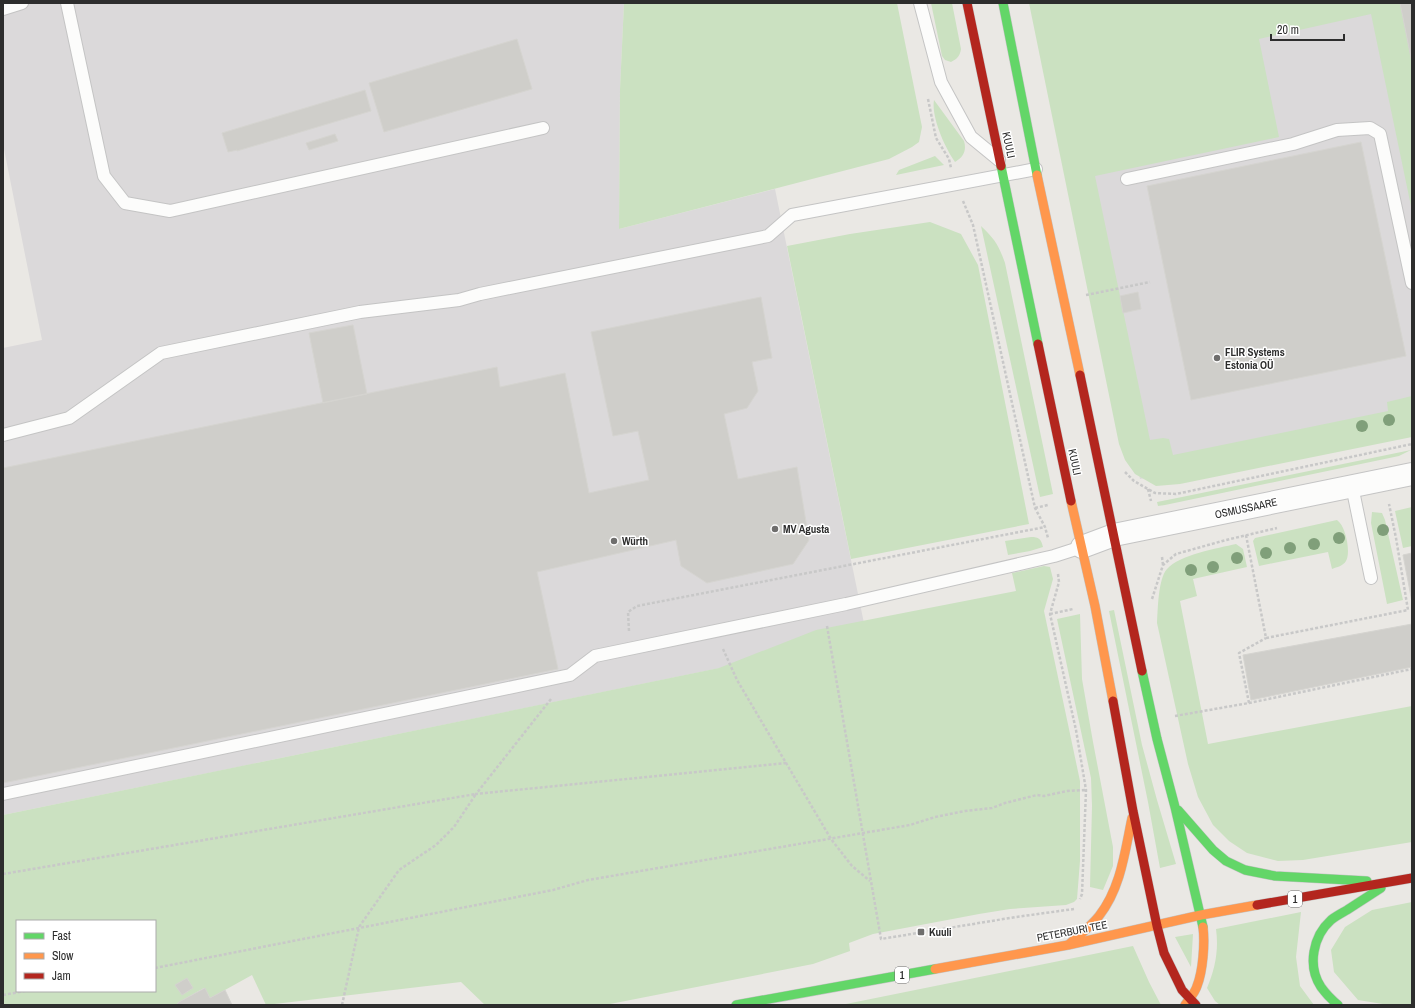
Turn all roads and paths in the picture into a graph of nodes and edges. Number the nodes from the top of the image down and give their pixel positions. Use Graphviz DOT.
graph roads {
  1 [pos="22,3"];
  2 [pos="66,3"];
  3 [pos="920,3"];
  4 [pos="968,3"];
  5 [pos="1003,3"];
  6 [pos="3,9"];
  7 [pos="543,128"];
  8 [pos="1000,160"];
  9 [pos="1036,169"];
  10 [pos="1003,175"];
  11 [pos="1127,179"];
  12 [pos="1150,282"];
  13 [pos="1412,283"];
  14 [pos="1083,296"];
  15 [pos="3,435"];
  16 [pos="1412,444"];
  17 [pos="1124,471"];
  18 [pos="1412,474"];
  19 [pos="1134,481"];
  20 [pos="1130,482"];
  21 [pos="1352,486"];
  22 [pos="1148,489"];
  23 [pos="1150,501"];
  24 [pos="1397,503"];
  25 [pos="1389,504"];
  26 [pos="1357,511"];
  27 [pos="1282,526"];
  28 [pos="1044,527"];
  29 [pos="1114,535"];
  30 [pos="1246,535"];
  31 [pos="1082,547"];
  32 [pos="1162,558"];
  33 [pos="1163,565"];
  34 [pos="1371,578"];
  35 [pos="1151,605"];
  36 [pos="1079,608"];
  37 [pos="1050,614"];
  38 [pos="718,630"];
  39 [pos="1266,638"];
  40 [pos="630,648"];
  41 [pos="1412,669"];
  42 [pos="570,675"];
  43 [pos="1249,703"];
  44 [pos="1171,717"];
  45 [pos="786,763"];
  46 [pos="1086,790"];
  47 [pos="3,794"];
  48 [pos="476,794"];
  49 [pos="1176,807"];
  50 [pos="1133,811"];
  51 [pos="831,838"];
  52 [pos="3,874"];
  53 [pos="1412,878"];
  54 [pos="871,882"];
  55 [pos="1389,883"];
  56 [pos="1201,915"];
  57 [pos="1157,926"];
  58 [pos="359,927"];
  59 [pos="1068,945"];
  60 [pos="156,968"];
  61 [pos="20,992"];
  62 [pos="3,995"];
  63 [pos="1190,1003"];
  64 [pos="342,1005"];
  65 [pos="736,1005"];
  66 [pos="1338,1005"];
  1 -- 6 [label="lane"];
  2 -- 7 [label="lane"];
  3 -- 8 [label="lane"];
  4 -- 8 [label="main road, KUULI"];
  5 -- 9 [label="main road, KUULI"];
  8 -- 10 [label="main road, KUULI"];
  9 -- 10 [label="lane"];
  9 -- 29 [label="main road, KUULI"];
  10 -- 15 [label="lane"];
  10 -- 31 [label="main road, KUULI"];
  11 -- 13 [label="lane"];
  12 -- 14 [label="path"];
  16 -- 22 [label="path"];
  17 -- 19 [label="path"];
  18 -- 21 [label="street, OSMUSSAARE"];
  19 -- 20 [label="path"];
  19 -- 22 [label="path"];
  21 -- 26 [label="lane"];
  21 -- 29 [label="street, OSMUSSAARE"];
  22 -- 23 [label="path"];
  24 -- 25 [label="path"];
  25 -- 26 [label="path"];
  25 -- 39 [label="path"];
  26 -- 34 [label="lane"];
  27 -- 30 [label="path"];
  28 -- 40 [label="path"];
  29 -- 31 [label="street, OSMUSSAARE"];
  29 -- 49 [label="main road, KUULI"];
  30 -- 33 [label="path"];
  30 -- 39 [label="path"];
  31 -- 38 [label="lane"];
  31 -- 50 [label="main road, KUULI"];
  32 -- 33 [label="path"];
  33 -- 35 [label="path"];
  36 -- 37 [label="path"];
  38 -- 40 [label="lane"];
  38 -- 45 [label="path"];
  39 -- 43 [label="path"];
  40 -- 42 [label="lane"];
  41 -- 43 [label="path"];
  42 -- 47 [label="lane"];
  42 -- 48 [label="path"];
  43 -- 44 [label="path"];
  45 -- 48 [label="path"];
  45 -- 51 [label="path"];
  46 -- 51 [label="path"];
  48 -- 52 [label="path"];
  48 -- 58 [label="path"];
  49 -- 55 [label="main road"];
  49 -- 56 [label="main road, KUULI"];
  50 -- 57 [label="main road, KUULI"];
  50 -- 59 [label="main road"];
  51 -- 54 [label="path"];
  51 -- 58 [label="path"];
  53 -- 55 [label="main road, PETERBURI TEE / 1"];
  55 -- 56 [label="main road, PETERBURI TEE / 1"];
  55 -- 66 [label="main road"];
  56 -- 57 [label="main road, PETERBURI TEE / 1"];
  56 -- 63 [label="main road, KUULI"];
  57 -- 59 [label="main road, PETERBURI TEE / 1"];
  57 -- 63 [label="main road, KUULI"];
  58 -- 60 [label="path"];
  58 -- 64 [label="path"];
  59 -- 65 [label="main road, PETERBURI TEE / 1"];
  61 -- 62 [label="path"];
}
